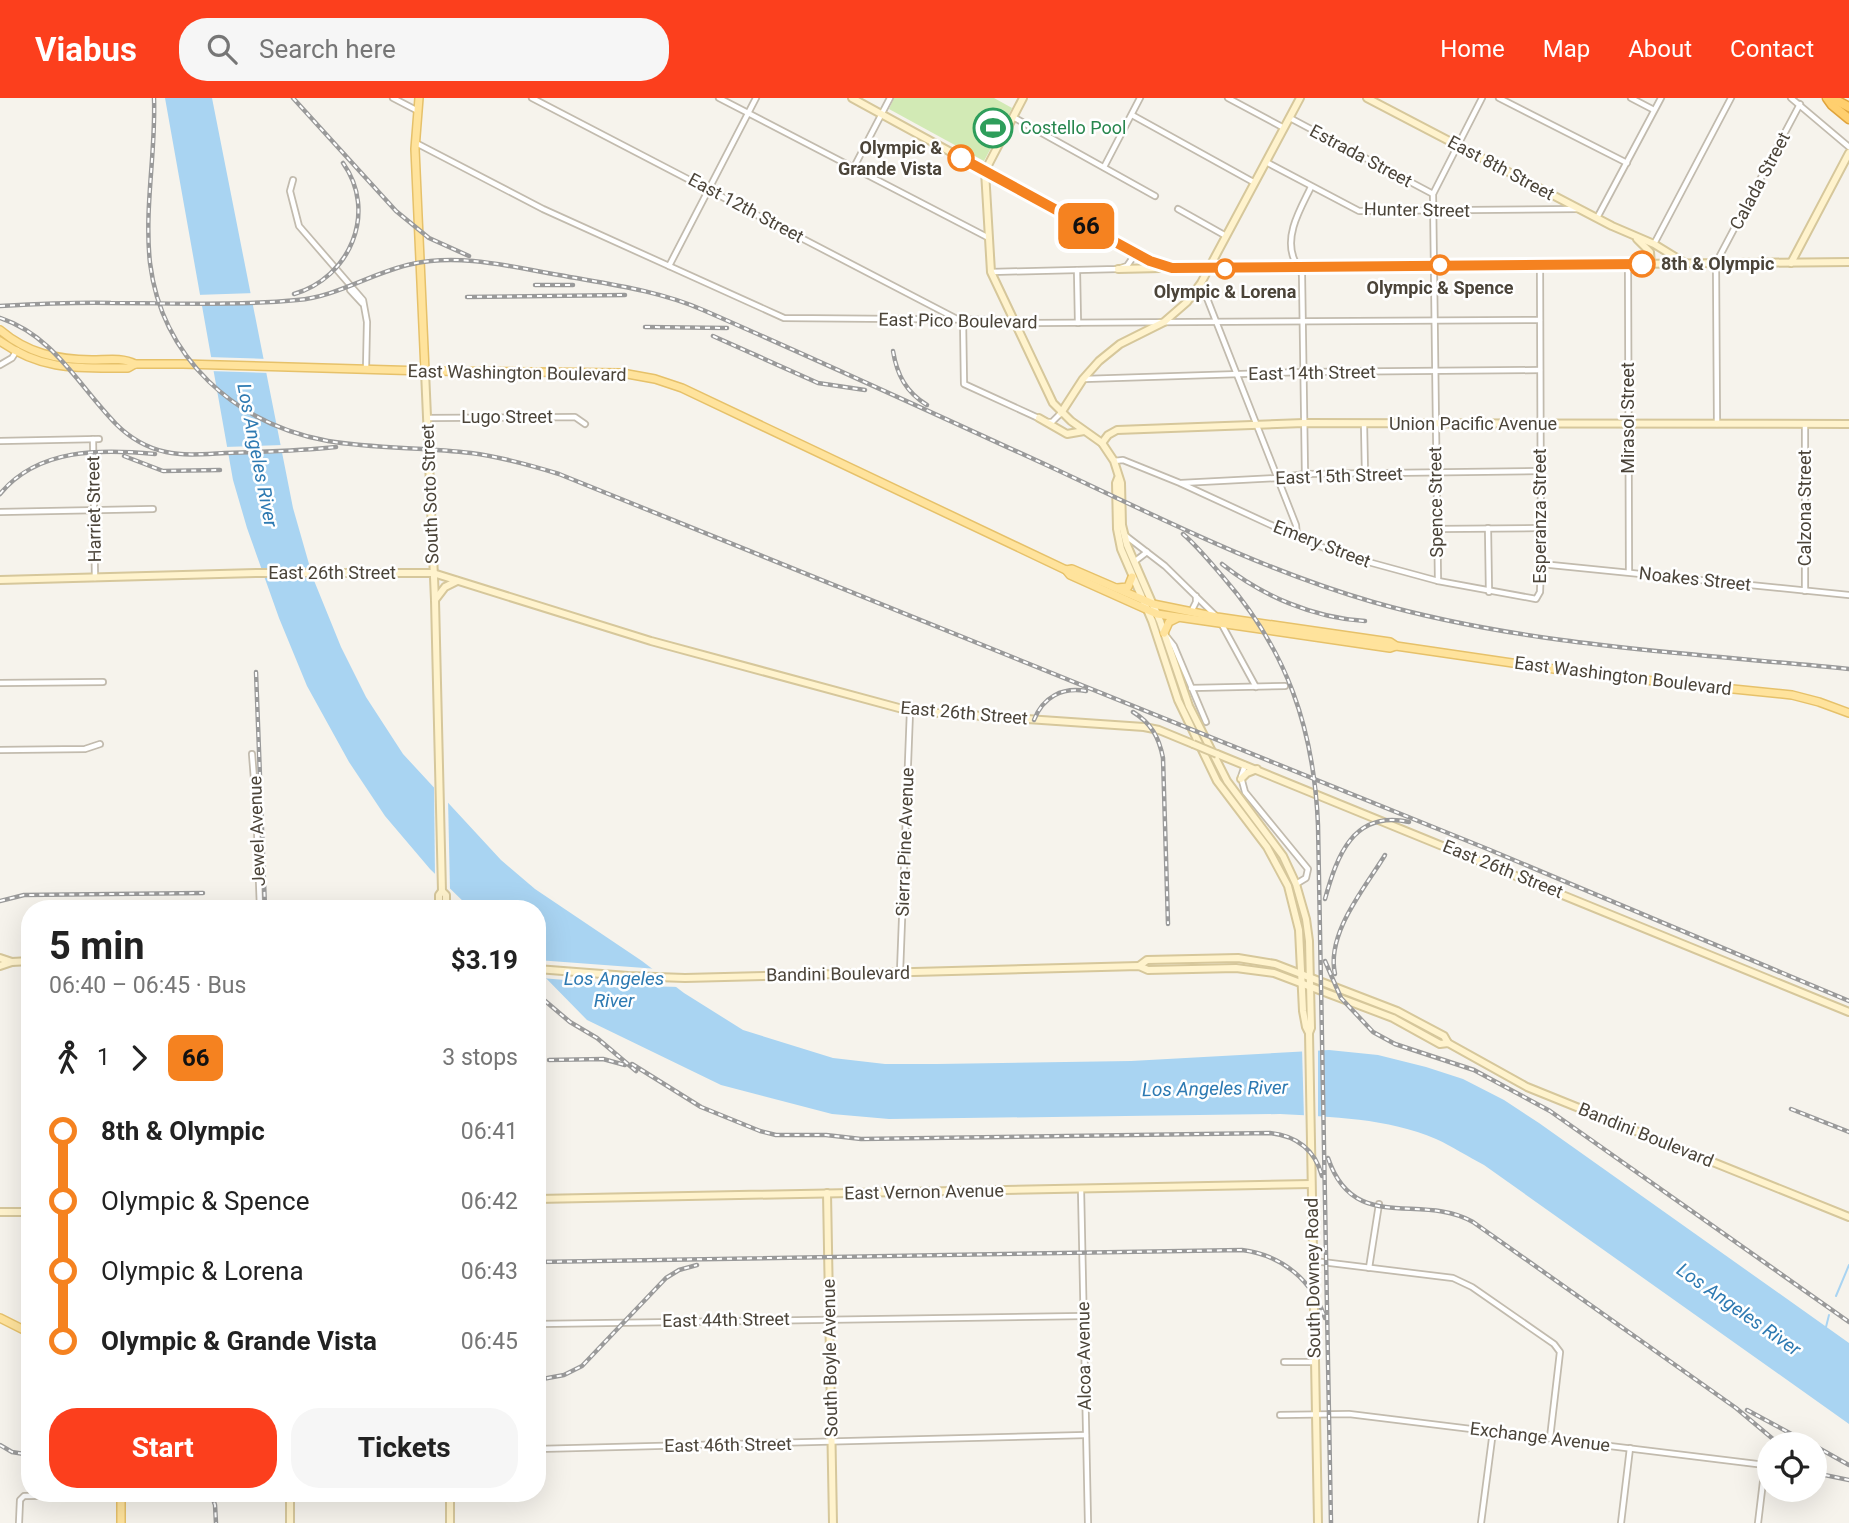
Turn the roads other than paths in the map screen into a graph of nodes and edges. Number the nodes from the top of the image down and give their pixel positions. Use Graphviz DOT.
graph roads {
  1 [pos="393,98"];
  2 [pos="419,98"];
  3 [pos="532,98"];
  4 [pos="719,98"];
  5 [pos="756,98"];
  6 [pos="852,98"];
  7 [pos="890,98"];
  8 [pos="1023,98"];
  9 [pos="1140,98"];
  10 [pos="1228,98"];
  11 [pos="1300,98"];
  12 [pos="1367,98"];
  13 [pos="1482,98"];
  14 [pos="1499,98"];
  15 [pos="1631,98"];
  16 [pos="1661,98"];
  17 [pos="1731,98"];
  18 [pos="1791,98"];
  19 [pos="1830,98"];
  20 [pos="1800,104"];
  21 [pos="1849,107"];
  22 [pos="1654,110"];
  23 [pos="418,111"];
  24 [pos="748,113"];
  25 [pos="881,114"];
  26 [pos="1132,115"];
  27 [pos="1013,117"];
  28 [pos="1290,118"];
  29 [pos="1849,119"];
  30 [pos="1284,128"];
  31 [pos="415,142"];
  32 [pos="1458,145"];
  33 [pos="1849,147"];
  34 [pos="1849,153"];
  35 [pos="1266,162"];
  36 [pos="1627,163"];
  37 [pos="854,167"];
  38 [pos="1104,167"];
  39 [pos="985,171"];
  40 [pos="293,180"];
  41 [pos="1255,183"];
  42 [pos="1311,187"];
  43 [pos="708,188"];
  44 [pos="1433,194"];
  45 [pos="1155,196"];
  46 [pos="1178,209"];
  47 [pos="1579,209"];
  48 [pos="1432,211"];
  49 [pos="1597,218"];
  50 [pos="1227,236"];
  51 [pos="987,237"];
  52 [pos="1635,238"];
  53 [pos="1654,244"];
  54 [pos="1136,253"];
  55 [pos="1791,262"];
  56 [pos="1849,262"];
  57 [pos="1716,263"];
  58 [pos="1628,264"];
  59 [pos="1651,264"];
  60 [pos="1686,264"];
  61 [pos="1433,265"];
  62 [pos="1539,265"];
  63 [pos="669,266"];
  64 [pos="1167,267"];
  65 [pos="1298,267"];
  66 [pos="1209,269"];
  67 [pos="1077,270"];
  68 [pos="1118,270"];
  69 [pos="991,272"];
  70 [pos="1201,283"];
  71 [pos="961,319"];
  72 [pos="1012,320"];
  73 [pos="1540,320"];
  74 [pos="1434,321"];
  75 [pos="1164,322"];
  76 [pos="1217,322"];
  77 [pos="1303,322"];
  78 [pos="1078,323"];
  79 [pos="0,330"];
  80 [pos="0,341"];
  81 [pos="18,348"];
  82 [pos="0,365"];
  83 [pos="366,369"];
  84 [pos="1540,370"];
  85 [pos="425,371"];
  86 [pos="1434,371"];
  87 [pos="1304,372"];
  88 [pos="1238,375"];
  89 [pos="1083,379"];
  90 [pos="1061,413"];
  91 [pos="427,418"];
  92 [pos="1039,418"];
  93 [pos="1435,423"];
  94 [pos="585,424"];
  95 [pos="1304,424"];
  96 [pos="1364,424"];
  97 [pos="1540,424"];
  98 [pos="1717,424"];
  99 [pos="1849,424"];
  100 [pos="1256,425"];
  101 [pos="1629,425"];
  102 [pos="1805,425"];
  103 [pos="1084,431"];
  104 [pos="0,441"];
  105 [pos="1102,443"];
  106 [pos="1114,461"];
  107 [pos="1540,471"];
  108 [pos="1436,472"];
  109 [pos="1365,473"];
  110 [pos="1305,474"];
  111 [pos="1278,478"];
  112 [pos="1180,483"];
  113 [pos="153,509"];
  114 [pos="94,510"];
  115 [pos="0,512"];
  116 [pos="1437,528"];
  117 [pos="1488,528"];
  118 [pos="1541,528"];
  119 [pos="1121,535"];
  120 [pos="1297,537"];
  121 [pos="1147,552"];
  122 [pos="1133,562"];
  123 [pos="1541,564"];
  124 [pos="1066,570"];
  125 [pos="1629,572"];
  126 [pos="433,573"];
  127 [pos="1132,577"];
  128 [pos="95,578"];
  129 [pos="0,580"];
  130 [pos="457,580"];
  131 [pos="1438,581"];
  132 [pos="1112,587"];
  133 [pos="1805,591"];
  134 [pos="1489,592"];
  135 [pos="1195,595"];
  136 [pos="1849,595"];
  137 [pos="1538,598"];
  138 [pos="435,600"];
  139 [pos="1143,601"];
  140 [pos="1150,608"];
  141 [pos="1191,612"];
  142 [pos="1157,614"];
  143 [pos="1178,618"];
  144 [pos="1219,620"];
  145 [pos="1164,633"];
  146 [pos="103,682"];
  147 [pos="0,683"];
  148 [pos="1285,686"];
  149 [pos="1256,687"];
  150 [pos="1191,688"];
  151 [pos="910,711"];
  152 [pos="1849,713"];
  153 [pos="1206,722"];
  154 [pos="100,744"];
  155 [pos="0,750"];
  156 [pos="251,754"];
  157 [pos="1245,765"];
  158 [pos="1257,769"];
  159 [pos="1241,779"];
  160 [pos="1296,884"];
  161 [pos="442,891"];
  162 [pos="260,900"];
  163 [pos="439,900"];
  164 [pos="446,900"];
  165 [pos="0,958"];
  166 [pos="12,961"];
  167 [pos="21,961"];
  168 [pos="1139,966"];
  169 [pos="0,967"];
  170 [pos="546,971"];
  171 [pos="900,972"];
  172 [pos="1302,974"];
  173 [pos="1310,977"];
  174 [pos="1302,983"];
  175 [pos="1310,986"];
  176 [pos="1321,990"];
  177 [pos="1310,1004"];
  178 [pos="1849,1012"];
  179 [pos="1309,1032"];
  180 [pos="1448,1043"];
  181 [pos="1311,1184"];
  182 [pos="1081,1188"];
  183 [pos="827,1193"];
  184 [pos="546,1199"];
  185 [pos="1380,1204"];
  186 [pos="0,1212"];
  187 [pos="21,1212"];
  188 [pos="1849,1217"];
  189 [pos="1314,1261"];
  190 [pos="1369,1268"];
  191 [pos="1084,1316"];
  192 [pos="0,1318"];
  193 [pos="829,1318"];
  194 [pos="546,1324"];
  195 [pos="21,1328"];
  196 [pos="1315,1362"];
  197 [pos="1284,1363"];
  198 [pos="1315,1414"];
  199 [pos="1280,1415"];
  200 [pos="1493,1431"];
  201 [pos="1086,1435"];
  202 [pos="1550,1438"];
  203 [pos="831,1443"];
  204 [pos="1630,1448"];
  205 [pos="546,1449"];
  206 [pos="21,1497"];
  207 [pos="121,1502"];
  208 [pos="290,1502"];
  209 [pos="450,1502"];
  210 [pos="19,1523"];
  211 [pos="121,1523"];
  212 [pos="290,1523"];
  213 [pos="450,1523"];
  214 [pos="833,1523"];
  215 [pos="1088,1523"];
  216 [pos="1318,1523"];
  217 [pos="1481,1523"];
  218 [pos="1621,1523"];
  219 [pos="1758,1523"];
  1 -- 23 [label="street"];
  2 -- 23 [label="main road, South Soto Street"];
  3 -- 43 [label="street, East 12th Street"];
  4 -- 24 [label="street"];
  5 -- 24 [label="street"];
  6 -- 25 [label="main road"];
  7 -- 25 [label="street"];
  8 -- 27 [label="main road"];
  9 -- 26 [label="street"];
  10 -- 30 [label="street, Estrada Street"];
  11 -- 28 [label="main road"];
  12 -- 32 [label="main road, East 8th Street"];
  13 -- 32 [label="street, Spence Street"];
  14 -- 36 [label="street"];
  15 -- 22 [label="street"];
  16 -- 22 [label="street"];
  17 -- 53 [label="street"];
  18 -- 20 [label="street"];
  19 -- 21 [label="highway"];
  19 -- 29 [label="highway"];
  20 -- 33 [label="street"];
  20 -- 57 [label="street, Calada Street"];
  22 -- 36 [label="street"];
  23 -- 31 [label="main road, South Soto Street"];
  24 -- 37 [label="street"];
  24 -- 43 [label="street"];
  25 -- 37 [label="street"];
  25 -- 39 [label="main road"];
  26 -- 38 [label="street"];
  26 -- 41 [label="street"];
  27 -- 38 [label="street"];
  27 -- 39 [label="main road"];
  28 -- 30 [label="main road"];
  28 -- 44 [label="street, Estrada Street"];
  30 -- 35 [label="main road"];
  31 -- 63 [label="street, East Pico Boulevard"];
  31 -- 85 [label="main road, South Soto Street"];
  32 -- 44 [label="street, Spence Street"];
  32 -- 47 [label="main road, East 8th Street"];
  34 -- 55 [label="main road"];
  35 -- 41 [label="main road"];
  35 -- 42 [label="street, Hunter Street"];
  36 -- 49 [label="street"];
  37 -- 51 [label="street"];
  38 -- 45 [label="street"];
  39 -- 51 [label="main road"];
  39 -- 54 [label="main road"];
  40 -- 83 [label="street"];
  41 -- 50 [label="main road"];
  42 -- 48 [label="street, Hunter Street"];
  42 -- 65 [label="street"];
  43 -- 63 [label="street"];
  43 -- 71 [label="street, East 12th Street"];
  44 -- 48 [label="street, Spence Street"];
  46 -- 50 [label="street"];
  47 -- 48 [label="street, Hunter Street"];
  47 -- 49 [label="main road, East 8th Street"];
  48 -- 61 [label="street, Spence Street"];
  49 -- 52 [label="main road, East 8th Street"];
  50 -- 66 [label="main road"];
  51 -- 69 [label="main road"];
  52 -- 53 [label="main road, East 8th Street"];
  52 -- 59 [label="main road"];
  53 -- 60 [label="main road, East 8th Street"];
  54 -- 64 [label="main road"];
  54 -- 68 [label="street"];
  55 -- 56 [label="main road"];
  55 -- 57 [label="main road"];
  57 -- 60 [label="main road"];
  57 -- 98 [label="street, Calada Street"];
  58 -- 59 [label="main road"];
  58 -- 62 [label="main road"];
  58 -- 101 [label="street, Mirasol Street"];
  59 -- 60 [label="main road"];
  61 -- 62 [label="main road"];
  61 -- 65 [label="main road"];
  61 -- 74 [label="street, Spence Street"];
  62 -- 73 [label="street, Esperanza Street"];
  63 -- 71 [label="street, East Pico Boulevard"];
  64 -- 66 [label="main road"];
  64 -- 68 [label="main road"];
  65 -- 66 [label="main road"];
  65 -- 77 [label="street"];
  66 -- 70 [label="main road"];
  67 -- 68 [label="street"];
  67 -- 69 [label="street"];
  67 -- 78 [label="street"];
  69 -- 72 [label="main road"];
  70 -- 75 [label="main road"];
  70 -- 76 [label="street"];
  71 -- 72 [label="street, East Pico Boulevard"];
  71 -- 92 [label="street"];
  72 -- 78 [label="street, East Pico Boulevard"];
  72 -- 90 [label="main road"];
  73 -- 74 [label="street, East Pico Boulevard"];
  73 -- 84 [label="street, Esperanza Street"];
  74 -- 77 [label="street, East Pico Boulevard"];
  74 -- 86 [label="street, Spence Street"];
  75 -- 76 [label="street, East Pico Boulevard"];
  75 -- 78 [label="street, East Pico Boulevard"];
  75 -- 89 [label="main road"];
  76 -- 77 [label="street, East Pico Boulevard"];
  76 -- 88 [label="street"];
  77 -- 87 [label="street"];
  79 -- 81 [label="main road, East Washington Boulevard"];
  80 -- 81 [label="main road, East Washington Boulevard"];
  81 -- 82 [label="street"];
  81 -- 83 [label="main road, East Washington Boulevard"];
  83 -- 85 [label="main road, East Washington Boulevard"];
  84 -- 86 [label="street, East 14th Street"];
  84 -- 97 [label="street, Esperanza Street"];
  85 -- 91 [label="main road, South Soto Street"];
  85 -- 124 [label="main road, East Washington Boulevard"];
  86 -- 87 [label="street, East 14th Street"];
  86 -- 93 [label="street, Spence Street"];
  87 -- 88 [label="street, East 14th Street"];
  87 -- 95 [label="street"];
  88 -- 89 [label="street, East 14th Street"];
  88 -- 100 [label="street"];
  89 -- 90 [label="main road"];
  90 -- 92 [label="street"];
  90 -- 103 [label="main road"];
  91 -- 94 [label="street, Lugo Street"];
  91 -- 126 [label="main road, South Soto Street"];
  92 -- 103 [label="main road"];
  93 -- 96 [label="main road, Union Pacific Avenue"];
  93 -- 97 [label="main road, Union Pacific Avenue"];
  93 -- 108 [label="street, Spence Street"];
  95 -- 96 [label="main road, Union Pacific Avenue"];
  95 -- 100 [label="main road, Union Pacific Avenue"];
  95 -- 110 [label="street"];
  96 -- 109 [label="street"];
  97 -- 101 [label="main road, Union Pacific Avenue"];
  97 -- 107 [label="street, Esperanza Street"];
  98 -- 101 [label="main road, Union Pacific Avenue"];
  98 -- 102 [label="main road, Union Pacific Avenue"];
  99 -- 102 [label="main road, Union Pacific Avenue"];
  100 -- 105 [label="main road, Union Pacific Avenue"];
  100 -- 111 [label="street"];
  101 -- 125 [label="street, Mirasol Street"];
  102 -- 133 [label="street, Calzona Street"];
  103 -- 105 [label="main road"];
  104 -- 114 [label="street, Harriet Street"];
  105 -- 106 [label="main road"];
  106 -- 112 [label="street, Emery Street"];
  106 -- 119 [label="main road"];
  107 -- 108 [label="street, East 15th Street"];
  107 -- 118 [label="street, Esperanza Street"];
  108 -- 109 [label="street, East 15th Street"];
  108 -- 116 [label="street, Spence Street"];
  109 -- 110 [label="street, East 15th Street"];
  110 -- 111 [label="street, East 15th Street"];
  111 -- 112 [label="street, East 15th Street"];
  111 -- 120 [label="street"];
  112 -- 120 [label="street, Emery Street"];
  113 -- 114 [label="street"];
  114 -- 115 [label="street"];
  114 -- 128 [label="street, Harriet Street"];
  116 -- 117 [label="street"];
  116 -- 131 [label="street, Spence Street"];
  117 -- 118 [label="street"];
  117 -- 134 [label="street"];
  118 -- 123 [label="street, Esperanza Street"];
  119 -- 121 [label="street"];
  119 -- 122 [label="main road, South Downey Road"];
  119 -- 127 [label="main road"];
  120 -- 131 [label="street, Emery Street"];
  121 -- 122 [label="street"];
  121 -- 135 [label="street"];
  122 -- 140 [label="main road, South Downey Road"];
  123 -- 125 [label="street, Noakes Street"];
  123 -- 137 [label="street, Esperanza Street"];
  124 -- 132 [label="main road, East Washington Boulevard"];
  124 -- 140 [label="main road, East Washington Boulevard"];
  125 -- 133 [label="street, Noakes Street"];
  126 -- 128 [label="main road, East 26th Street"];
  126 -- 130 [label="main road, East 26th Street"];
  126 -- 138 [label="main road, South Soto Street"];
  127 -- 132 [label="main road"];
  127 -- 139 [label="main road"];
  128 -- 129 [label="main road, East 26th Street"];
  130 -- 138 [label="main road"];
  130 -- 151 [label="main road, East 26th Street"];
  131 -- 134 [label="street, Emery Street"];
  132 -- 139 [label="main road, East Washington Boulevard"];
  133 -- 136 [label="street, Noakes Street"];
  134 -- 137 [label="street, Emery Street"];
  135 -- 141 [label="street"];
  135 -- 144 [label="street"];
  138 -- 161 [label="main road, South Soto Street"];
  139 -- 140 [label="main road, East Washington Boulevard"];
  140 -- 141 [label="main road, East Washington Boulevard"];
  140 -- 142 [label="main road, East Washington Boulevard"];
  140 -- 172 [label="main road, South Downey Road"];
  141 -- 144 [label="main road, East Washington Boulevard"];
  142 -- 143 [label="main road, East Washington Boulevard"];
  142 -- 145 [label="main road, South Downey Road"];
  143 -- 144 [label="main road, East Washington Boulevard"];
  143 -- 145 [label="main road"];
  144 -- 149 [label="street"];
  144 -- 152 [label="main road, East Washington Boulevard"];
  145 -- 150 [label="street"];
  145 -- 160 [label="main road, South Downey Road"];
  146 -- 147 [label="street"];
  148 -- 149 [label="street"];
  149 -- 150 [label="street"];
  150 -- 153 [label="street"];
  151 -- 157 [label="main road, East 26th Street, bridge"];
  151 -- 171 [label="street, Sierra Pine Avenue"];
  154 -- 155 [label="street"];
  156 -- 162 [label="street, Jewel Avenue"];
  157 -- 158 [label="main road, East 26th Street"];
  157 -- 159 [label="street"];
  158 -- 159 [label="main road"];
  158 -- 178 [label="main road, East 26th Street"];
  159 -- 160 [label="street, South Downey Road"];
  160 -- 173 [label="main road, South Downey Road"];
  161 -- 163 [label="main road, South Soto Street"];
  161 -- 164 [label="main road, South Soto Street"];
  165 -- 166 [label="main road"];
  166 -- 167 [label="main road"];
  166 -- 169 [label="main road"];
  168 -- 171 [label="main road, Bandini Boulevard"];
  168 -- 172 [label="main road, Bandini Boulevard"];
  168 -- 174 [label="main road, Bandini Boulevard"];
  170 -- 171 [label="main road, Bandini Boulevard"];
  172 -- 173 [label="main road, Bandini Boulevard"];
  172 -- 174 [label="main road, South Downey Road"];
  173 -- 175 [label="main road, South Downey Road"];
  173 -- 180 [label="main road, Bandini Boulevard"];
  174 -- 175 [label="main road, Bandini Boulevard"];
  174 -- 179 [label="main road, South Downey Road"];
  175 -- 176 [label="main road, Bandini Boulevard"];
  175 -- 177 [label="main road, South Downey Road"];
  176 -- 177 [label="main road"];
  176 -- 180 [label="main road, Bandini Boulevard"];
  177 -- 179 [label="main road, South Downey Road"];
  179 -- 181 [label="main road, South Downey Road"];
  180 -- 188 [label="main road, Bandini Boulevard"];
  181 -- 182 [label="main road, East Vernon Avenue"];
  181 -- 189 [label="main road, South Downey Road"];
  182 -- 183 [label="main road, East Vernon Avenue"];
  182 -- 191 [label="street, Alcoa Avenue"];
  183 -- 184 [label="main road, East Vernon Avenue"];
  183 -- 193 [label="main road, South Boyle Avenue"];
  185 -- 190 [label="street"];
  186 -- 187 [label="main road"];
  189 -- 190 [label="street"];
  189 -- 196 [label="main road, South Downey Road"];
  190 -- 202 [label="street"];
  191 -- 193 [label="street, East 44th Street"];
  191 -- 201 [label="street, Alcoa Avenue"];
  192 -- 195 [label="main road"];
  193 -- 194 [label="street, East 44th Street"];
  193 -- 203 [label="main road, South Boyle Avenue"];
  196 -- 197 [label="street"];
  196 -- 198 [label="main road, South Downey Road"];
  198 -- 199 [label="street, Exchange Avenue"];
  198 -- 200 [label="street, Exchange Avenue"];
  198 -- 216 [label="main road, South Downey Road"];
  200 -- 202 [label="street, Exchange Avenue"];
  200 -- 217 [label="street"];
  201 -- 203 [label="street, East 46th Street"];
  201 -- 215 [label="street, Alcoa Avenue"];
  202 -- 204 [label="street, Exchange Avenue"];
  203 -- 205 [label="street, East 46th Street"];
  203 -- 214 [label="main road, South Boyle Avenue"];
  204 -- 218 [label="street"];
  204 -- 219 [label="street, Exchange Avenue"];
  206 -- 210 [label="street"];
  207 -- 211 [label="main road"];
  208 -- 212 [label="main road"];
  209 -- 213 [label="main road"];
}
